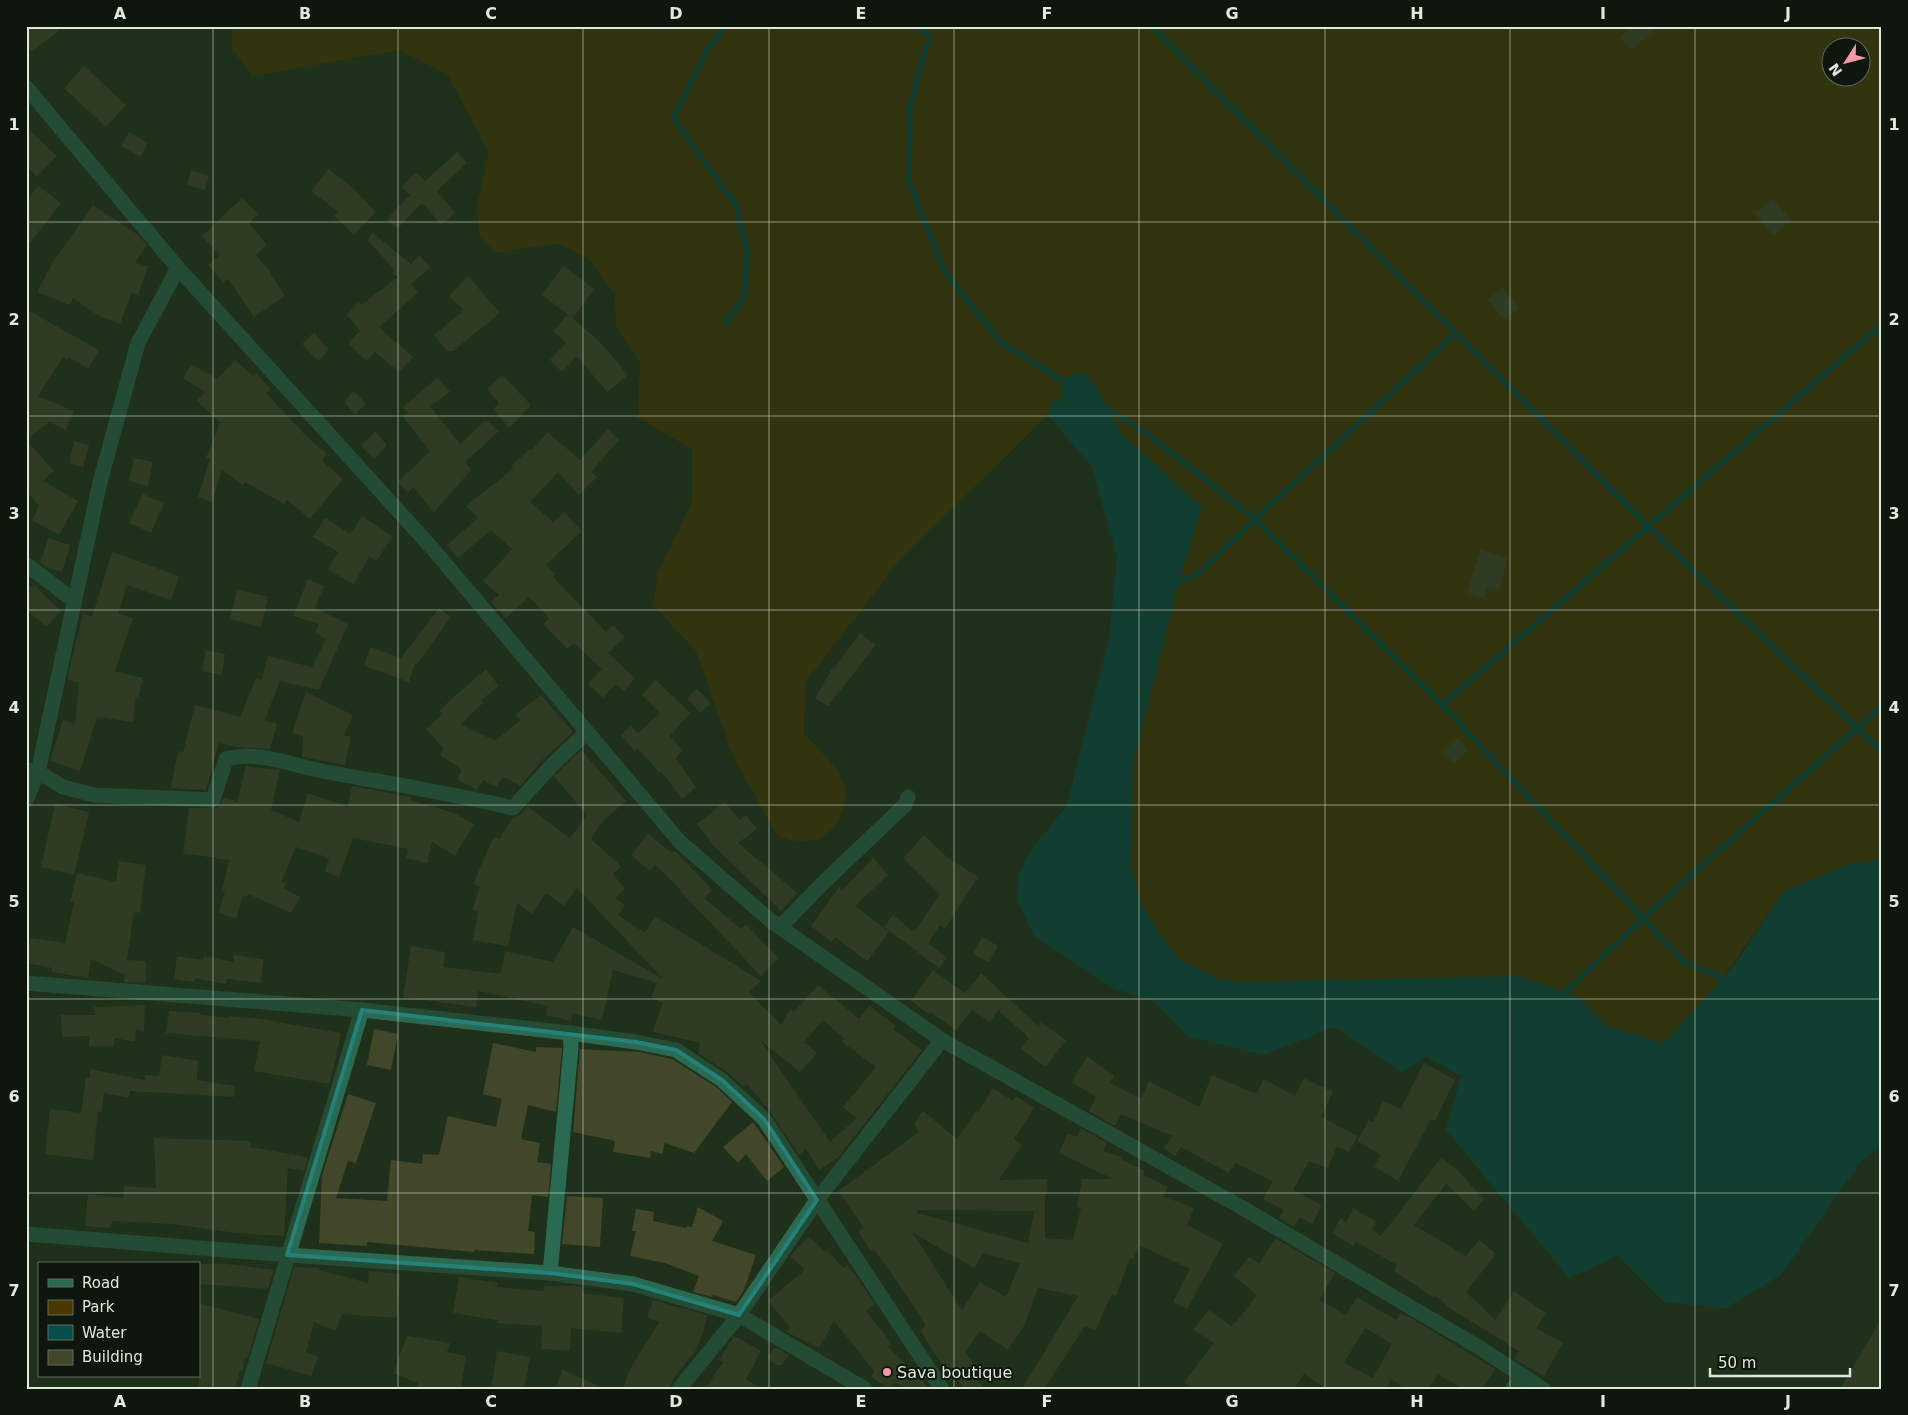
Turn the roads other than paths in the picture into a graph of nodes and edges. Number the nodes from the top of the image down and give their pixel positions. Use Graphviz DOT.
graph roads {
  1 [pos="26,86"];
  2 [pos="178,268"];
  3 [pos="26,564"];
  4 [pos="73,600"];
  5 [pos="587,732"];
  6 [pos="32,771"];
  7 [pos="908,797"];
  8 [pos="26,800"];
  9 [pos="780,927"];
  10 [pos="26,984"];
  11 [pos="362,1010"];
  12 [pos="570,1033"];
  13 [pos="942,1040"];
  14 [pos="817,1200"];
  15 [pos="26,1234"];
  16 [pos="287,1255"];
  17 [pos="550,1273"];
  18 [pos="739,1315"];
  19 [pos="1523,1377"];
  20 [pos="248,1389"];
  21 [pos="679,1389"];
  22 [pos="865,1389"];
  23 [pos="942,1389"];
  24 [pos="1512,1389"];
  25 [pos="1543,1389"];
  1 -- 2 [label="street"];
  2 -- 4 [label="street"];
  2 -- 5 [label="street"];
  3 -- 4 [label="street"];
  4 -- 6 [label="street"];
  5 -- 6 [label="street"];
  5 -- 9 [label="street"];
  6 -- 8 [label="street"];
  7 -- 9 [label="street"];
  9 -- 13 [label="street"];
  10 -- 11 [label="street"];
  11 -- 12 [label="street"];
  11 -- 16 [label="street"];
  12 -- 14 [label="street"];
  12 -- 17 [label="street"];
  13 -- 14 [label="street"];
  13 -- 19 [label="street"];
  14 -- 18 [label="street"];
  14 -- 23 [label="street"];
  15 -- 16 [label="street"];
  16 -- 17 [label="street"];
  16 -- 20 [label="street"];
  17 -- 18 [label="street"];
  18 -- 21 [label="street"];
  18 -- 22 [label="street"];
  19 -- 24 [label="street"];
  19 -- 25 [label="street"];
}
